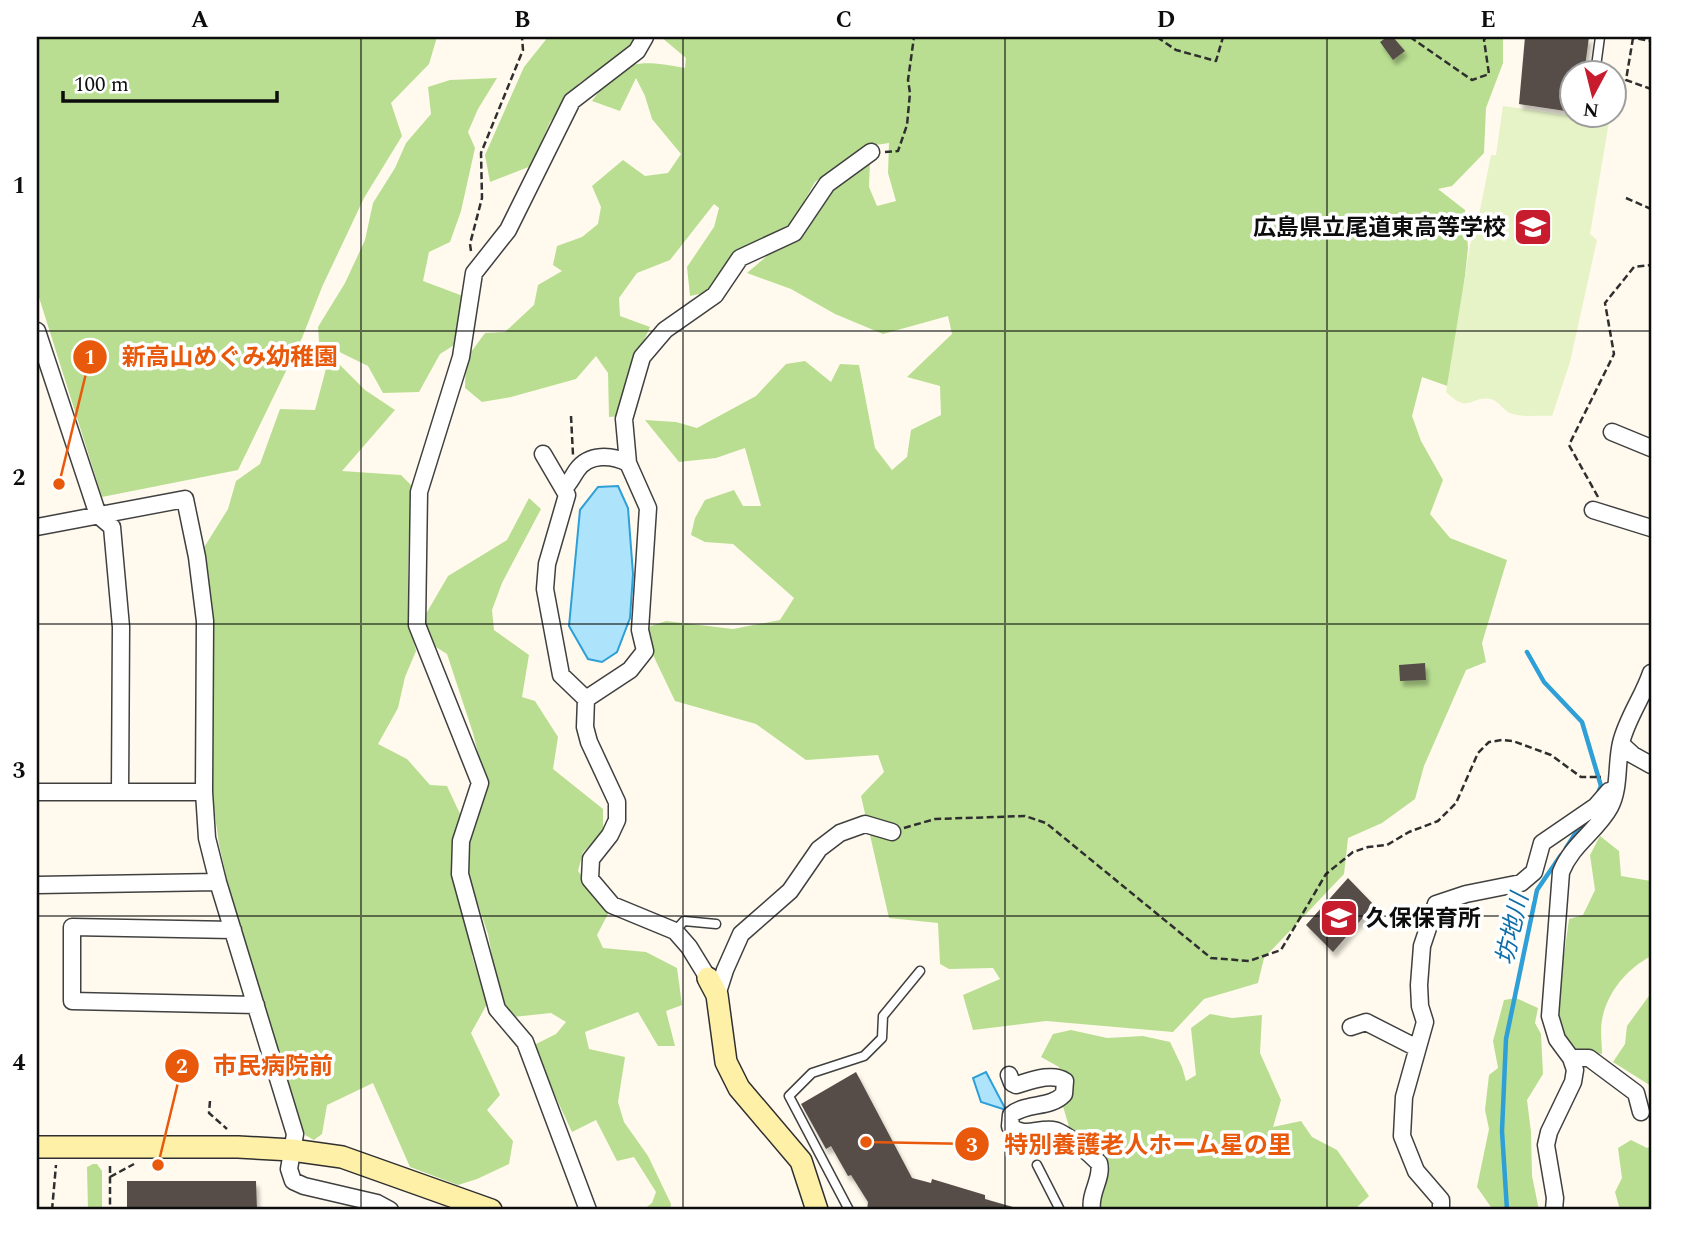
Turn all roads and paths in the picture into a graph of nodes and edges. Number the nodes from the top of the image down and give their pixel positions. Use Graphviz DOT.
graph roads {
  1 [pos="522,37"];
  2 [pos="645,37"];
  3 [pos="914,37"];
  4 [pos="1157,37"];
  5 [pos="1223,37"];
  6 [pos="1410,37"];
  7 [pos="1486,37"];
  8 [pos="1600,37"];
  9 [pos="1628,37"];
  10 [pos="1633,38"];
  11 [pos="1651,41"];
  12 [pos="1597,60"];
  13 [pos="1651,89"];
  14 [pos="871,152"];
  15 [pos="1626,198"];
  16 [pos="1651,209"];
  17 [pos="1651,265"];
  18 [pos="478,267"];
  19 [pos="37,331"];
  20 [pos="571,416"];
  21 [pos="1612,432"];
  22 [pos="1651,448"];
  23 [pos="543,454"];
  24 [pos="573,457"];
  25 [pos="628,463"];
  26 [pos="564,488"];
  27 [pos="1593,510"];
  28 [pos="98,516"];
  29 [pos="37,527"];
  30 [pos="1651,528"];
  31 [pos="1651,673"];
  32 [pos="586,699"];
  33 [pos="1621,744"];
  34 [pos="1651,765"];
  35 [pos="1618,766"];
  36 [pos="1615,790"];
  37 [pos="37,792"];
  38 [pos="120,792"];
  39 [pos="204,792"];
  40 [pos="892,832"];
  41 [pos="218,882"];
  42 [pos="37,885"];
  43 [pos="716,924"];
  44 [pos="233,930"];
  45 [pos="675,931"];
  46 [pos="920,971"];
  47 [pos="713,986"];
  48 [pos="256,1005"];
  49 [pos="1351,1027"];
  50 [pos="1417,1048"];
  51 [pos="1571,1058"];
  52 [pos="1009,1075"];
  53 [pos="209,1101"];
  54 [pos="1642,1112"];
  55 [pos="228,1130"];
  56 [pos="37,1147"];
  57 [pos="292,1150"];
  58 [pos="57,1158"];
  59 [pos="110,1159"];
  60 [pos="134,1164"];
  61 [pos="1037,1165"];
  62 [pos="828,1171"];
  63 [pos="110,1177"];
  64 [pos="808,1179"];
  65 [pos="52,1210"];
  66 [pos="110,1210"];
  67 [pos="390,1210"];
  68 [pos="491,1210"];
  69 [pos="587,1210"];
  70 [pos="817,1210"];
  71 [pos="849,1210"];
  72 [pos="1060,1210"];
  73 [pos="1092,1210"];
  74 [pos="1441,1210"];
  75 [pos="1554,1210"];
  1 -- 18 [label="path"];
  2 -- 18 [label="street"];
  3 -- 14 [label="path"];
  4 -- 5 [label="path"];
  6 -- 7 [label="path"];
  8 -- 12 [label="lane"];
  9 -- 10 [label="path"];
  10 -- 11 [label="path"];
  10 -- 13 [label="path"];
  14 -- 25 [label="street"];
  15 -- 16 [label="path"];
  17 -- 27 [label="path"];
  18 -- 69 [label="street"];
  19 -- 28 [label="street"];
  20 -- 24 [label="path"];
  21 -- 22 [label="street"];
  23 -- 26 [label="street"];
  25 -- 26 [label="street"];
  25 -- 32 [label="street"];
  26 -- 32 [label="street"];
  27 -- 30 [label="street"];
  28 -- 29 [label="street"];
  28 -- 38 [label="street"];
  28 -- 39 [label="street"];
  31 -- 33 [label="street"];
  32 -- 45 [label="street"];
  33 -- 34 [label="street"];
  33 -- 35 [label="street"];
  35 -- 36 [label="street"];
  35 -- 40 [label="path"];
  36 -- 50 [label="street"];
  36 -- 51 [label="street"];
  37 -- 38 [label="street"];
  38 -- 39 [label="street"];
  39 -- 41 [label="street"];
  40 -- 47 [label="street"];
  41 -- 42 [label="street"];
  41 -- 44 [label="street"];
  43 -- 45 [label="lane"];
  44 -- 48 [label="street"];
  44 -- 48 [label="street"];
  45 -- 47 [label="street"];
  46 -- 62 [label="lane"];
  47 -- 64 [label="street"];
  48 -- 57 [label="street"];
  49 -- 50 [label="street"];
  50 -- 74 [label="street"];
  51 -- 54 [label="street"];
  51 -- 75 [label="street"];
  52 -- 73 [label="street"];
  53 -- 55 [label="path"];
  56 -- 57 [label="street"];
  57 -- 67 [label="street"];
  57 -- 68 [label="street"];
  58 -- 65 [label="path"];
  59 -- 63 [label="path"];
  60 -- 63 [label="path"];
  61 -- 72 [label="lane"];
  62 -- 64 [label="lane"];
  62 -- 71 [label="lane"];
  63 -- 66 [label="path"];
  64 -- 70 [label="street"];
}
